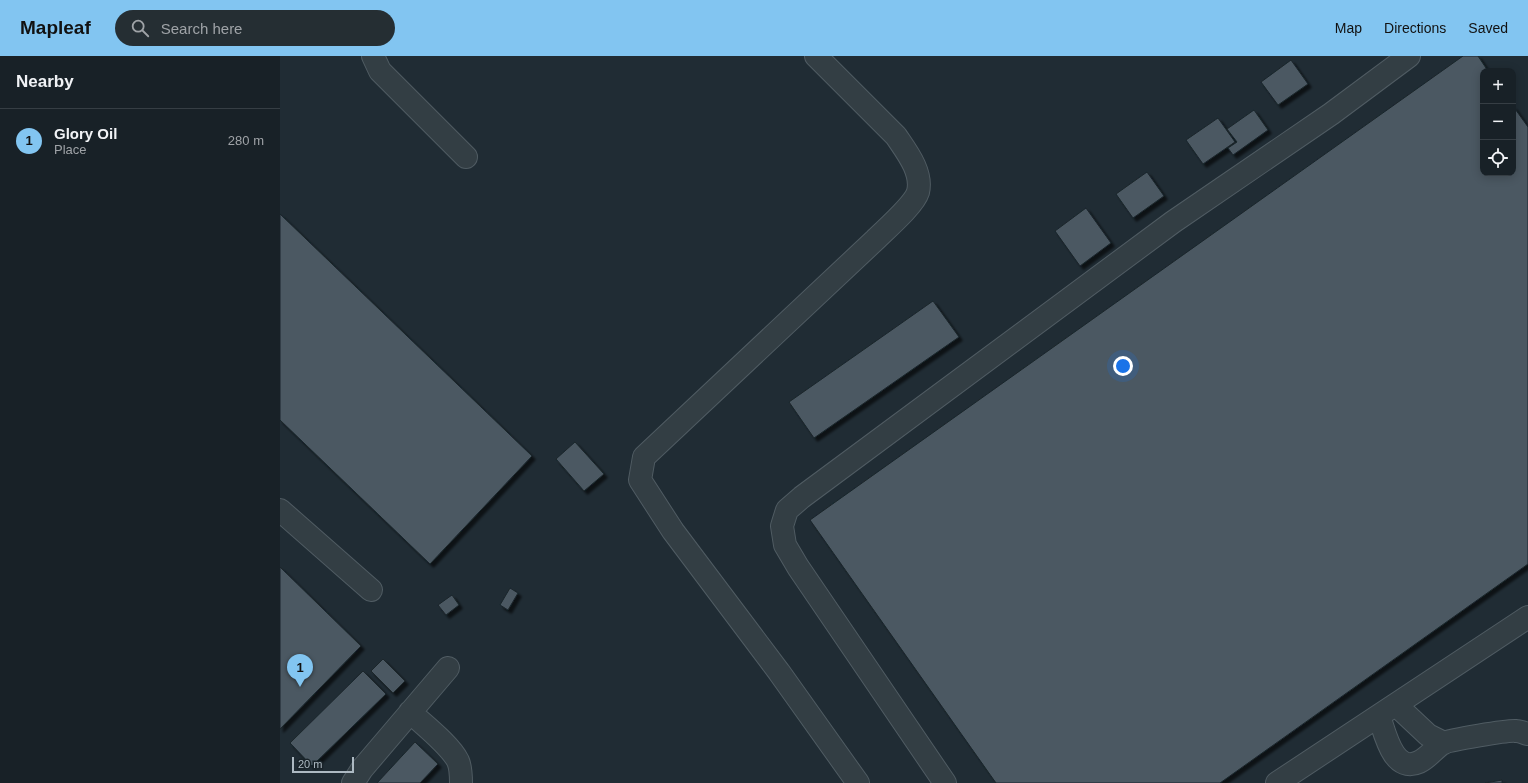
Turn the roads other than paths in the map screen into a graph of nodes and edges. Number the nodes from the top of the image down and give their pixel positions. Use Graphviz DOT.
graph roads {
  1 [pos="373,56"];
  2 [pos="816,56"];
  3 [pos="1409,56"];
  4 [pos="466,157"];
  5 [pos="280,510"];
  6 [pos="371,590"];
  7 [pos="1528,618"];
  8 [pos="448,668"];
  9 [pos="1387,711"];
  10 [pos="410,712"];
  11 [pos="1528,734"];
  12 [pos="1444,743"];
  13 [pos="353,783"];
  14 [pos="461,783"];
  15 [pos="858,783"];
  16 [pos="945,783"];
  17 [pos="1277,783"];
  1 -- 4 [label="lane"];
  2 -- 15 [label="lane"];
  3 -- 16 [label="lane"];
  5 -- 6 [label="lane"];
  7 -- 9 [label="lane"];
  8 -- 10 [label="lane"];
  9 -- 12 [label="lane"];
  9 -- 12 [label="lane"];
  9 -- 17 [label="lane"];
  10 -- 13 [label="lane"];
  10 -- 14 [label="lane"];
  11 -- 12 [label="lane"];
}
